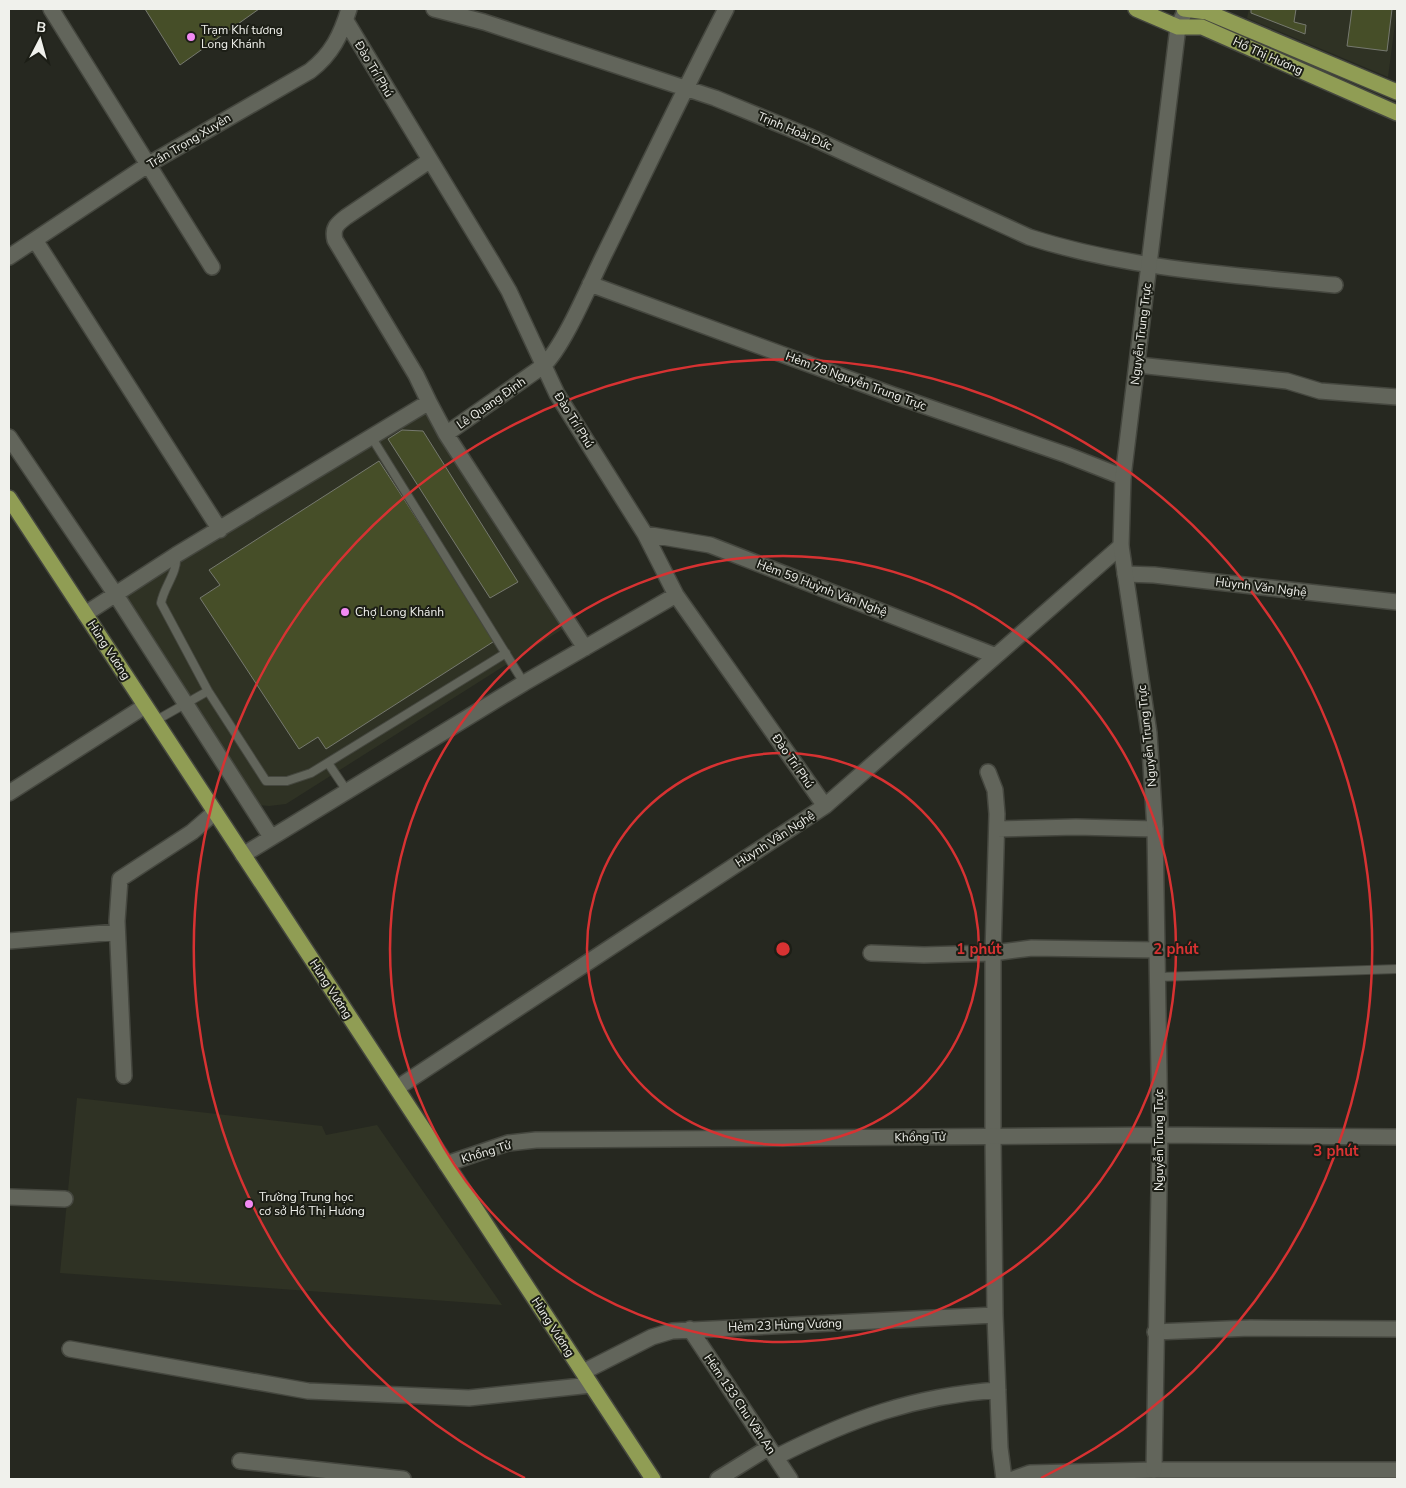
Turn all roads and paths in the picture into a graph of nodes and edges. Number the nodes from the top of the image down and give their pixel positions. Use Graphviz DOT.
graph roads {
  1 [pos="51,9"];
  2 [pos="434,9"];
  3 [pos="726,9"];
  4 [pos="1136,9"];
  5 [pos="1185,9"];
  6 [pos="347,15"];
  7 [pos="1178,27"];
  8 [pos="685,88"];
  9 [pos="1397,92"];
  10 [pos="1397,113"];
  11 [pos="429,161"];
  12 [pos="149,164"];
  13 [pos="35,240"];
  14 [pos="9,258"];
  15 [pos="212,267"];
  16 [pos="1150,267"];
  17 [pos="590,284"];
  18 [pos="1335,285"];
  19 [pos="1138,365"];
  20 [pos="543,366"];
  21 [pos="1397,397"];
  22 [pos="429,402"];
  23 [pos="446,434"];
  24 [pos="9,437"];
  25 [pos="372,438"];
  26 [pos="1123,477"];
  27 [pos="9,498"];
  28 [pos="220,530"];
  29 [pos="645,534"];
  30 [pos="1121,546"];
  31 [pos="176,555"];
  32 [pos="1125,574"];
  33 [pos="116,595"];
  34 [pos="676,596"];
  35 [pos="1397,602"];
  36 [pos="85,614"];
  37 [pos="585,648"];
  38 [pos="506,653"];
  39 [pos="996,656"];
  40 [pos="524,683"];
  41 [pos="208,691"];
  42 [pos="186,704"];
  43 [pos="145,706"];
  44 [pos="155,721"];
  45 [pos="328,763"];
  46 [pos="988,772"];
  47 [pos="347,791"];
  48 [pos="9,793"];
  49 [pos="825,806"];
  50 [pos="215,812"];
  51 [pos="997,829"];
  52 [pos="1156,829"];
  53 [pos="271,837"];
  54 [pos="243,854"];
  55 [pos="118,932"];
  56 [pos="9,941"];
  57 [pos="1157,950"];
  58 [pos="993,952"];
  59 [pos="871,953"];
  60 [pos="1397,969"];
  61 [pos="1158,977"];
  62 [pos="124,1076"];
  63 [pos="397,1088"];
  64 [pos="1160,1135"];
  65 [pos="993,1136"];
  66 [pos="1397,1137"];
  67 [pos="446,1164"];
  68 [pos="9,1196"];
  69 [pos="65,1199"];
  70 [pos="995,1315"];
  71 [pos="690,1329"];
  72 [pos="1397,1329"];
  73 [pos="1155,1332"];
  74 [pos="70,1349"];
  75 [pos="587,1378"];
  76 [pos="998,1390"];
  77 [pos="772,1453"];
  78 [pos="240,1461"];
  79 [pos="1154,1470"];
  80 [pos="1397,1470"];
  81 [pos="403,1479"];
  82 [pos="653,1479"];
  83 [pos="718,1479"];
  84 [pos="790,1479"];
  85 [pos="1004,1479"];
  86 [pos="1013,1479"];
  1 -- 12 [label="street"];
  2 -- 8 [label="street, Trịnh Hoài Đức"];
  3 -- 8 [label="street, Lê Quang Định"];
  4 -- 7 [label="main road, Hồ Thị Hương"];
  5 -- 7 [label="street, Nguyễn Trung Trực"];
  5 -- 9 [label="main road, Hồ Thị Hương"];
  6 -- 11 [label="street, Đào Trí Phú"];
  6 -- 12 [label="street, Trần Trọng Xuyên"];
  7 -- 10 [label="main road, Hồ Thị Hương"];
  7 -- 16 [label="street, Nguyễn Trung Trực"];
  8 -- 16 [label="street, Trịnh Hoài Đức"];
  8 -- 17 [label="street, Lê Quang Định"];
  11 -- 20 [label="street, Đào Trí Phú"];
  11 -- 22 [label="street, Lê Quang Định"];
  12 -- 13 [label="street, Trần Trọng Xuyên"];
  12 -- 15 [label="street"];
  13 -- 14 [label="street, Trần Trọng Xuyên"];
  13 -- 28 [label="street"];
  16 -- 18 [label="street, Trịnh Hoài Đức"];
  16 -- 19 [label="street, Nguyễn Trung Trực"];
  17 -- 20 [label="street, Lê Quang Định"];
  17 -- 26 [label="street, Hẻm 78 Nguyễn Trung Trực"];
  19 -- 21 [label="street"];
  19 -- 26 [label="street, Nguyễn Trung Trực"];
  20 -- 23 [label="street, Lê Quang Định"];
  20 -- 29 [label="street, Đào Trí Phú"];
  22 -- 23 [label="street, Lê Quang Định"];
  22 -- 25 [label="street"];
  23 -- 37 [label="street"];
  24 -- 33 [label="street"];
  25 -- 28 [label="street"];
  25 -- 38 [label="lane"];
  26 -- 30 [label="street, Nguyễn Trung Trực"];
  27 -- 36 [label="main road, Hùng Vương"];
  28 -- 31 [label="street"];
  29 -- 34 [label="street, Đào Trí Phú"];
  29 -- 39 [label="street, Hẻm 59 Huỳnh Văn Nghệ"];
  30 -- 32 [label="street, Nguyễn Trung Trực"];
  30 -- 39 [label="street, Hùynh Văn Nghệ"];
  31 -- 33 [label="street"];
  31 -- 41 [label="lane"];
  32 -- 35 [label="street, Hùynh Văn Nghệ"];
  32 -- 52 [label="street, Nguyễn Trung Trực"];
  33 -- 36 [label="street"];
  33 -- 42 [label="street"];
  34 -- 37 [label="street"];
  34 -- 49 [label="street, Đào Trí Phú"];
  36 -- 43 [label="main road, Hùng Vương"];
  37 -- 40 [label="street"];
  38 -- 40 [label="lane"];
  38 -- 45 [label="lane"];
  39 -- 49 [label="street, Hùynh Văn Nghệ"];
  40 -- 47 [label="street"];
  41 -- 42 [label="lane"];
  41 -- 45 [label="lane"];
  42 -- 44 [label="lane"];
  42 -- 53 [label="street"];
  43 -- 44 [label="main road, Hùng Vương"];
  43 -- 48 [label="street"];
  44 -- 50 [label="main road, Hùng Vương"];
  45 -- 47 [label="lane"];
  46 -- 51 [label="street"];
  47 -- 53 [label="street"];
  49 -- 63 [label="street, Hùynh Văn Nghệ"];
  50 -- 54 [label="main road, Hùng Vương"];
  50 -- 55 [label="street"];
  51 -- 52 [label="street"];
  51 -- 58 [label="street"];
  52 -- 57 [label="street, Nguyễn Trung Trực"];
  53 -- 54 [label="street"];
  54 -- 63 [label="main road, Hùng Vương"];
  55 -- 56 [label="street"];
  55 -- 62 [label="street"];
  57 -- 58 [label="street"];
  57 -- 61 [label="street, Nguyễn Trung Trực"];
  58 -- 59 [label="street"];
  58 -- 65 [label="street"];
  60 -- 61 [label="lane"];
  61 -- 64 [label="street, Nguyễn Trung Trực"];
  63 -- 67 [label="main road, Hùng Vương"];
  64 -- 65 [label="street, Khổng Tử"];
  64 -- 66 [label="street, Khổng Tử"];
  64 -- 73 [label="street, Nguyễn Trung Trực"];
  65 -- 67 [label="street, Khổng Tử"];
  65 -- 70 [label="street"];
  67 -- 75 [label="main road, Hùng Vương"];
  68 -- 69 [label="street"];
  70 -- 71 [label="street, Hẻm 23 Hùng Vương"];
  70 -- 76 [label="street"];
  71 -- 75 [label="street, Hẻm 23 Hùng Vương"];
  71 -- 77 [label="street, Hẻm 133 Chu Văn An"];
  72 -- 73 [label="street"];
  73 -- 79 [label="street, Nguyễn Trung Trực"];
  74 -- 75 [label="street"];
  75 -- 82 [label="main road, Hùng Vương"];
  76 -- 77 [label="street"];
  76 -- 85 [label="street"];
  77 -- 83 [label="street"];
  77 -- 84 [label="street, Hẻm 133 Chu Văn An"];
  78 -- 81 [label="street"];
  79 -- 80 [label="street"];
  79 -- 86 [label="street"];
}
